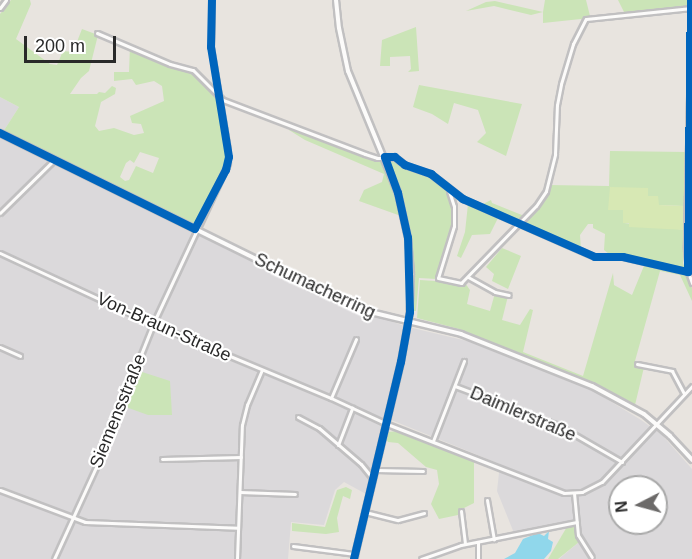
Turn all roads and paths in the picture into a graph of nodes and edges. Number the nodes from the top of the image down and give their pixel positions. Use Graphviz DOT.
graph roads {
  1 [pos="6,0"];
  2 [pos="212,0"];
  3 [pos="336,0"];
  4 [pos="691,0"];
  5 [pos="0,8"];
  6 [pos="691,8"];
  7 [pos="98,33"];
  8 [pos="220,97"];
  9 [pos="0,133"];
  10 [pos="385,157"];
  11 [pos="54,160"];
  12 [pos="448,189"];
  13 [pos="0,213"];
  14 [pos="518,223"];
  15 [pos="195,229"];
  16 [pos="0,253"];
  17 [pos="688,272"];
  18 [pos="468,277"];
  19 [pos="692,283"];
  20 [pos="509,295"];
  21 [pos="409,321"];
  22 [pos="153,324"];
  23 [pos="356,339"];
  24 [pos="0,347"];
  25 [pos="20,356"];
  26 [pos="464,362"];
  27 [pos="637,364"];
  28 [pos="262,370"];
  29 [pos="455,386"];
  30 [pos="692,386"];
  31 [pos="684,394"];
  32 [pos="331,398"];
  33 [pos="352,408"];
  34 [pos="298,417"];
  35 [pos="387,424"];
  36 [pos="657,424"];
  37 [pos="432,442"];
  38 [pos="338,445"];
  39 [pos="241,458"];
  40 [pos="162,459"];
  41 [pos="692,460"];
  42 [pos="622,462"];
  43 [pos="376,470"];
  44 [pos="423,471"];
  45 [pos="374,479"];
  46 [pos="0,490"];
  47 [pos="240,492"];
  48 [pos="574,493"];
  49 [pos="295,494"];
  50 [pos="487,500"];
  51 [pos="461,511"];
  52 [pos="365,512"];
  53 [pos="424,513"];
  54 [pos="72,517"];
  55 [pos="577,522"];
  56 [pos="238,528"];
  57 [pos="494,539"];
  58 [pos="478,542"];
  59 [pos="465,544"];
  60 [pos="293,546"];
  61 [pos="355,557"];
  62 [pos="592,557"];
  63 [pos="54,559"];
  64 [pos="237,559"];
  65 [pos="421,559"];
  66 [pos="478,559"];
  1 -- 5 [label="street"];
  2 -- 8 [label="street, Siemensstraße"];
  3 -- 10 [label="main road"];
  4 -- 6 [label="street"];
  6 -- 14 [label="street"];
  6 -- 17 [label="street"];
  7 -- 8 [label="street"];
  8 -- 10 [label="street"];
  8 -- 15 [label="street, Siemensstraße"];
  9 -- 11 [label="main road, Schumacherring"];
  10 -- 12 [label="street"];
  10 -- 21 [label="main road"];
  11 -- 13 [label="street"];
  11 -- 15 [label="main road, Schumacherring"];
  12 -- 14 [label="street"];
  12 -- 18 [label="street"];
  14 -- 17 [label="street"];
  14 -- 18 [label="street"];
  15 -- 21 [label="main road, Schumacherring"];
  15 -- 22 [label="street, Siemensstraße"];
  16 -- 22 [label="street, Von-Braun-Straße"];
  17 -- 19 [label="street"];
  18 -- 20 [label="street"];
  21 -- 35 [label="main road"];
  21 -- 36 [label="main road, Schumacherring"];
  22 -- 28 [label="street, Von-Braun-Straße"];
  22 -- 54 [label="street, Siemensstraße"];
  23 -- 32 [label="street"];
  24 -- 25 [label="street"];
  26 -- 29 [label="street, Daimlerstraße"];
  27 -- 31 [label="street"];
  28 -- 32 [label="street, Von-Braun-Straße"];
  28 -- 39 [label="street"];
  29 -- 37 [label="street, Daimlerstraße"];
  29 -- 42 [label="street, Daimlerstraße"];
  30 -- 31 [label="street"];
  31 -- 36 [label="street"];
  32 -- 33 [label="street, Von-Braun-Straße"];
  33 -- 35 [label="street, Von-Braun-Straße"];
  33 -- 38 [label="street"];
  34 -- 38 [label="street"];
  35 -- 37 [label="street, Von-Braun-Straße"];
  35 -- 43 [label="main road"];
  36 -- 41 [label="main road, Schumacherring"];
  36 -- 42 [label="street"];
  37 -- 48 [label="street, Von-Braun-Straße"];
  38 -- 45 [label="street"];
  39 -- 40 [label="street"];
  39 -- 47 [label="street"];
  42 -- 48 [label="street"];
  43 -- 44 [label="street"];
  43 -- 45 [label="main road"];
  45 -- 52 [label="main road"];
  46 -- 54 [label="street"];
  47 -- 49 [label="street"];
  47 -- 56 [label="street"];
  48 -- 55 [label="street"];
  50 -- 57 [label="street"];
  51 -- 59 [label="street"];
  52 -- 53 [label="street"];
  52 -- 61 [label="main road"];
  54 -- 56 [label="street"];
  54 -- 63 [label="street, Siemensstraße"];
  55 -- 57 [label="street"];
  55 -- 62 [label="street"];
  56 -- 64 [label="street"];
  57 -- 58 [label="street"];
  58 -- 59 [label="street"];
  58 -- 66 [label="street"];
  59 -- 65 [label="street"];
  60 -- 61 [label="street"];
}
